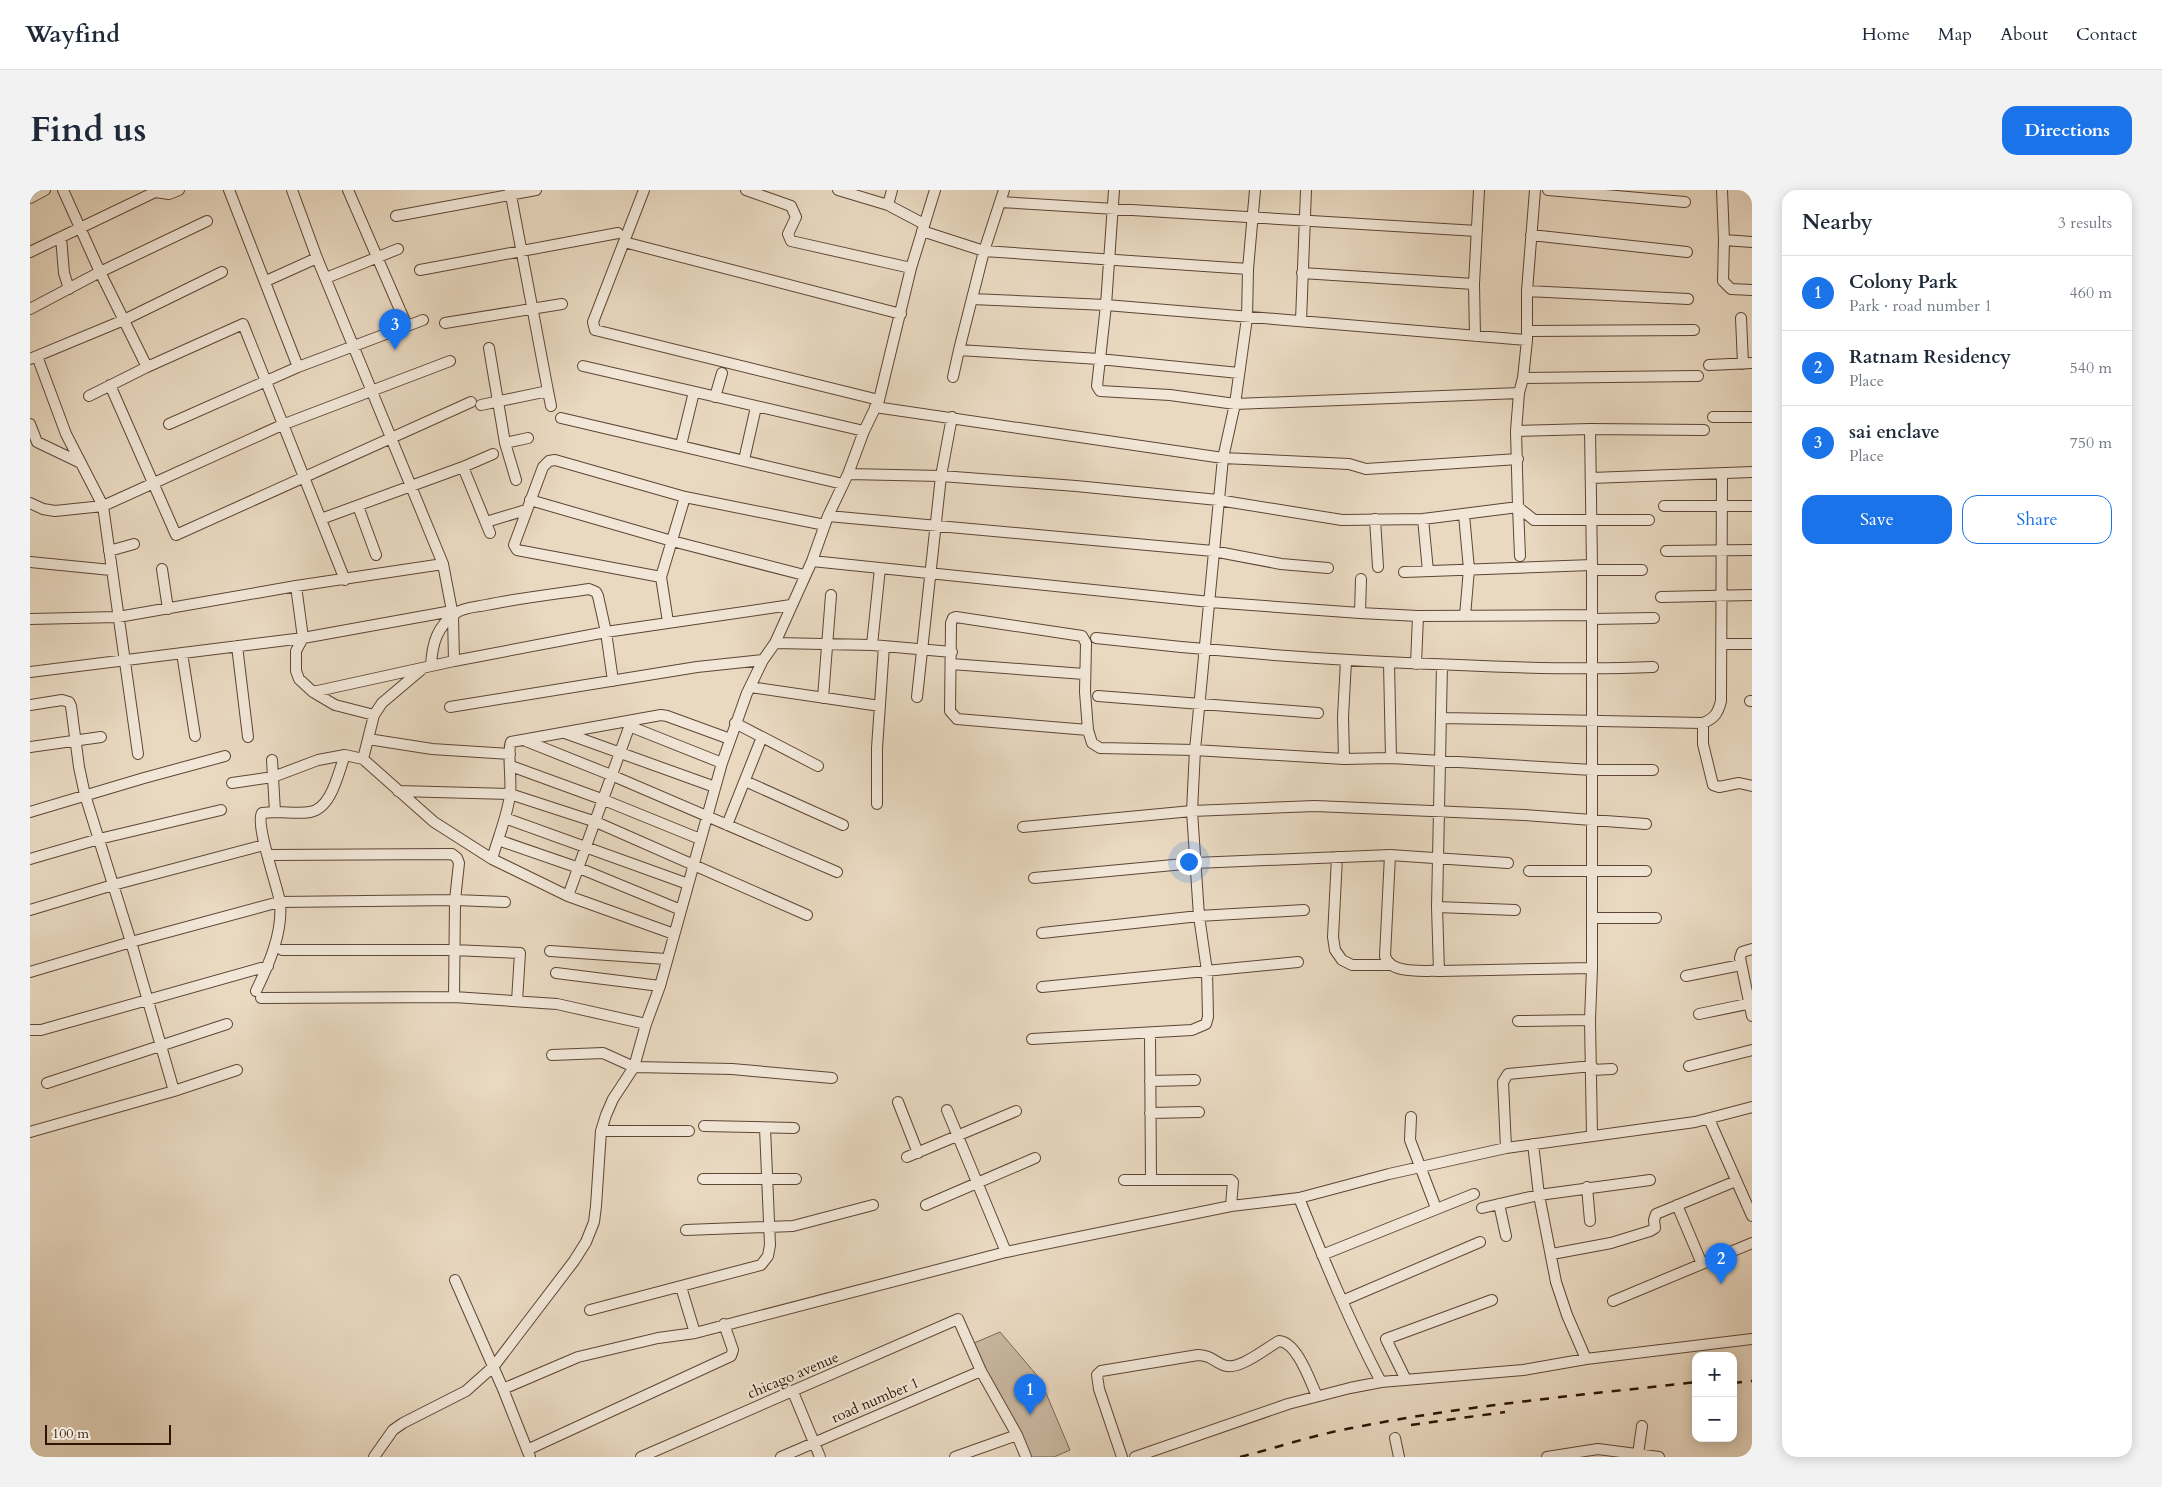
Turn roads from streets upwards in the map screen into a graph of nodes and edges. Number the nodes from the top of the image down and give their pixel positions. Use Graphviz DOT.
graph roads {
  1 [pos="45,190"];
  2 [pos="63,190"];
  3 [pos="179,190"];
  4 [pos="229,190"];
  5 [pos="292,190"];
  6 [pos="348,190"];
  7 [pos="536,190"];
  8 [pos="644,190"];
  9 [pos="746,190"];
  10 [pos="838,190"];
  11 [pos="892,190"];
  12 [pos="935,190"];
  13 [pos="1004,190"];
  14 [pos="1114,190"];
  15 [pos="1255,190"];
  16 [pos="1306,190"];
  17 [pos="1479,190"];
  18 [pos="1534,190"];
  19 [pos="1548,190"];
  20 [pos="1722,190"];
  21 [pos="511,192"];
  22 [pos="30,198"];
  23 [pos="1000,202"];
  24 [pos="1685,202"];
  25 [pos="888,205"];
  26 [pos="1112,209"];
  27 [pos="396,216"];
  28 [pos="1253,218"];
  29 [pos="207,221"];
  30 [pos="1304,221"];
  31 [pos="80,228"];
  32 [pos="923,228"];
  33 [pos="1477,231"];
  34 [pos="1530,235"];
  35 [pos="61,237"];
  36 [pos="621,238"];
  37 [pos="1724,240"];
  38 [pos="1752,242"];
  39 [pos="398,250"];
  40 [pos="984,251"];
  41 [pos="30,252"];
  42 [pos="522,252"];
  43 [pos="1688,252"];
  44 [pos="318,258"];
  45 [pos="378,258"];
  46 [pos="1108,259"];
  47 [pos="911,268"];
  48 [pos="1248,269"];
  49 [pos="420,270"];
  50 [pos="100,272"];
  51 [pos="222,272"];
  52 [pos="1302,273"];
  53 [pos="326,278"];
  54 [pos="266,281"];
  55 [pos="1474,284"];
  56 [pos="69,289"];
  57 [pos="1527,290"];
  58 [pos="1752,290"];
  59 [pos="972,299"];
  60 [pos="1688,299"];
  61 [pos="562,304"];
  62 [pos="1106,306"];
  63 [pos="30,310"];
  64 [pos="533,310"];
  65 [pos="901,314"];
  66 [pos="1247,318"];
  67 [pos="1742,318"];
  68 [pos="124,320"];
  69 [pos="423,320"];
  70 [pos="1301,321"];
  71 [pos="444,323"];
  72 [pos="407,326"];
  73 [pos="1694,330"];
  74 [pos="1475,336"];
  75 [pos="1528,336"];
  76 [pos="354,347"];
  77 [pos="489,348"];
  78 [pos="959,350"];
  79 [pos="34,358"];
  80 [pos="1099,359"];
  81 [pos="450,361"];
  82 [pos="1748,364"];
  83 [pos="1708,365"];
  84 [pos="582,366"];
  85 [pos="147,367"];
  86 [pos="298,367"];
  87 [pos="722,373"];
  88 [pos="1239,373"];
  89 [pos="1698,376"];
  90 [pos="953,377"];
  91 [pos="1523,378"];
  92 [pos="266,383"];
  93 [pos="110,386"];
  94 [pos="372,390"];
  95 [pos="548,392"];
  96 [pos="694,392"];
  97 [pos="1519,392"];
  98 [pos="89,396"];
  99 [pos="715,397"];
  100 [pos="498,402"];
  101 [pos="877,403"];
  102 [pos="1235,404"];
  103 [pos="551,406"];
  104 [pos="756,407"];
  105 [pos="952,416"];
  106 [pos="1713,417"];
  107 [pos="1752,417"];
  108 [pos="562,418"];
  109 [pos="30,424"];
  110 [pos="169,424"];
  111 [pos="282,425"];
  112 [pos="1590,429"];
  113 [pos="1704,430"];
  114 [pos="864,431"];
  115 [pos="1516,431"];
  116 [pos="391,438"];
  117 [pos="528,438"];
  118 [pos="34,441"];
  119 [pos="505,443"];
  120 [pos="681,445"];
  121 [pos="492,454"];
  122 [pos="1223,458"];
  123 [pos="1518,459"];
  124 [pos="744,460"];
  125 [pos="81,463"];
  126 [pos="463,467"];
  127 [pos="1752,472"];
  128 [pos="848,474"];
  129 [pos="1722,474"];
  130 [pos="941,476"];
  131 [pos="304,477"];
  132 [pos="1591,478"];
  133 [pos="516,480"];
  134 [pos="154,484"];
  135 [pos="843,484"];
  136 [pos="412,486"];
  137 [pos="685,497"];
  138 [pos="530,500"];
  139 [pos="1218,500"];
  140 [pos="30,503"];
  141 [pos="102,506"];
  142 [pos="358,506"];
  143 [pos="1664,506"];
  144 [pos="1722,506"];
  145 [pos="1752,506"];
  146 [pos="1518,507"];
  147 [pos="526,510"];
  148 [pos="1464,515"];
  149 [pos="321,519"];
  150 [pos="1375,519"];
  151 [pos="1423,519"];
  152 [pos="1591,519"];
  153 [pos="826,520"];
  154 [pos="1649,520"];
  155 [pos="486,522"];
  156 [pos="936,524"];
  157 [pos="490,534"];
  158 [pos="672,541"];
  159 [pos="134,544"];
  160 [pos="1723,550"];
  161 [pos="1752,550"];
  162 [pos="109,551"];
  163 [pos="1214,551"];
  164 [pos="1666,551"];
  165 [pos="376,555"];
  166 [pos="1520,556"];
  167 [pos="812,561"];
  168 [pos="30,562"];
  169 [pos="443,564"];
  170 [pos="1378,567"];
  171 [pos="1592,567"];
  172 [pos="880,568"];
  173 [pos="1328,568"];
  174 [pos="162,569"];
  175 [pos="1469,569"];
  176 [pos="111,570"];
  177 [pos="1642,570"];
  178 [pos="1428,571"];
  179 [pos="929,572"];
  180 [pos="1404,572"];
  181 [pos="804,575"];
  182 [pos="661,577"];
  183 [pos="1361,579"];
  184 [pos="345,580"];
  185 [pos="296,586"];
  186 [pos="831,595"];
  187 [pos="1752,595"];
  188 [pos="1723,596"];
  189 [pos="1661,597"];
  190 [pos="1210,602"];
  191 [pos="791,605"];
  192 [pos="168,609"];
  193 [pos="1360,613"];
  194 [pos="452,614"];
  195 [pos="1418,616"];
  196 [pos="1465,616"];
  197 [pos="118,617"];
  198 [pos="1592,617"];
  199 [pos="1654,618"];
  200 [pos="30,619"];
  201 [pos="668,622"];
  202 [pos="606,632"];
  203 [pos="303,638"];
  204 [pos="1096,638"];
  205 [pos="775,643"];
  206 [pos="828,644"];
  207 [pos="1722,644"];
  208 [pos="1752,644"];
  209 [pos="872,645"];
  210 [pos="237,646"];
  211 [pos="884,646"];
  212 [pos="922,650"];
  213 [pos="1206,650"];
  214 [pos="952,652"];
  215 [pos="182,653"];
  216 [pos="124,660"];
  217 [pos="763,660"];
  218 [pos="454,661"];
  219 [pos="1346,661"];
  220 [pos="1389,663"];
  221 [pos="951,664"];
  222 [pos="1416,664"];
  223 [pos="1442,665"];
  224 [pos="428,667"];
  225 [pos="1653,667"];
  226 [pos="1592,670"];
  227 [pos="30,672"];
  228 [pos="1084,674"];
  229 [pos="613,681"];
  230 [pos="750,687"];
  231 [pos="314,692"];
  232 [pos="1098,696"];
  233 [pos="917,697"];
  234 [pos="823,698"];
  235 [pos="1201,703"];
  236 [pos="30,705"];
  237 [pos="880,706"];
  238 [pos="450,707"];
  239 [pos="1318,714"];
  240 [pos="374,715"];
  241 [pos="1441,718"];
  242 [pos="1592,721"];
  243 [pos="735,723"];
  244 [pos="1703,723"];
  245 [pos="630,724"];
  246 [pos="1088,730"];
  247 [pos="564,733"];
  248 [pos="195,736"];
  249 [pos="101,737"];
  250 [pos="248,737"];
  251 [pos="762,737"];
  252 [pos="368,739"];
  253 [pos="730,739"];
  254 [pos="525,741"];
  255 [pos="75,742"];
  256 [pos="30,747"];
  257 [pos="1195,750"];
  258 [pos="620,752"];
  259 [pos="138,754"];
  260 [pos="510,754"];
  261 [pos="345,755"];
  262 [pos="225,756"];
  263 [pos="1391,758"];
  264 [pos="362,759"];
  265 [pos="1344,759"];
  266 [pos="272,760"];
  267 [pos="1439,761"];
  268 [pos="722,763"];
  269 [pos="511,766"];
  270 [pos="818,766"];
  271 [pos="1592,770"];
  272 [pos="1653,770"];
  273 [pos="611,775"];
  274 [pos="273,777"];
  275 [pos="745,781"];
  276 [pos="232,783"];
  277 [pos="1752,786"];
  278 [pos="715,787"];
  279 [pos="398,791"];
  280 [pos="510,794"];
  281 [pos="85,795"];
  282 [pos="604,800"];
  283 [pos="877,804"];
  284 [pos="220,810"];
  285 [pos="1192,811"];
  286 [pos="30,812"];
  287 [pos="275,812"];
  288 [pos="1439,812"];
  289 [pos="707,817"];
  290 [pos="505,818"];
  291 [pos="1592,821"];
  292 [pos="596,822"];
  293 [pos="1646,824"];
  294 [pos="727,825"];
  295 [pos="843,825"];
  296 [pos="1023,827"];
  297 [pos="700,839"];
  298 [pos="99,840"];
  299 [pos="498,840"];
  300 [pos="264,845"];
  301 [pos="586,849"];
  302 [pos="269,855"];
  303 [pos="1390,855"];
  304 [pos="1337,857"];
  305 [pos="1438,858"];
  306 [pos="30,859"];
  307 [pos="492,859"];
  308 [pos="1195,863"];
  309 [pos="1508,863"];
  310 [pos="692,866"];
  311 [pos="580,868"];
  312 [pos="1530,871"];
  313 [pos="1592,871"];
  314 [pos="1646,871"];
  315 [pos="837,872"];
  316 [pos="1034,878"];
  317 [pos="688,884"];
  318 [pos="113,885"];
  319 [pos="568,896"];
  320 [pos="455,900"];
  321 [pos="280,902"];
  322 [pos="505,902"];
  323 [pos="1438,907"];
  324 [pos="30,910"];
  325 [pos="681,910"];
  326 [pos="1304,910"];
  327 [pos="1515,910"];
  328 [pos="807,916"];
  329 [pos="1199,916"];
  330 [pos="1592,918"];
  331 [pos="1656,918"];
  332 [pos="1042,933"];
  333 [pos="674,934"];
  334 [pos="131,942"];
  335 [pos="1752,948"];
  336 [pos="282,950"];
  337 [pos="453,950"];
  338 [pos="550,951"];
  339 [pos="666,958"];
  340 [pos="1298,962"];
  341 [pos="1390,965"];
  342 [pos="1741,965"];
  343 [pos="268,966"];
  344 [pos="1592,968"];
  345 [pos="1207,971"];
  346 [pos="1440,971"];
  347 [pos="30,972"];
  348 [pos="556,973"];
  349 [pos="1686,976"];
  350 [pos="660,986"];
  351 [pos="1042,987"];
  352 [pos="454,996"];
  353 [pos="148,1001"];
  354 [pos="517,1001"];
  355 [pos="1751,1003"];
  356 [pos="1699,1014"];
  357 [pos="1752,1016"];
  358 [pos="1590,1020"];
  359 [pos="1518,1021"];
  360 [pos="227,1024"];
  361 [pos="646,1024"];
  362 [pos="30,1030"];
  363 [pos="1150,1034"];
  364 [pos="1032,1039"];
  365 [pos="161,1045"];
  366 [pos="1752,1050"];
  367 [pos="552,1055"];
  368 [pos="1689,1066"];
  369 [pos="634,1068"];
  370 [pos="1592,1068"];
  371 [pos="1612,1069"];
  372 [pos="237,1070"];
  373 [pos="832,1078"];
  374 [pos="1150,1080"];
  375 [pos="1195,1080"];
  376 [pos="48,1083"];
  377 [pos="174,1091"];
  378 [pos="898,1102"];
  379 [pos="1752,1107"];
  380 [pos="947,1110"];
  381 [pos="1016,1111"];
  382 [pos="1198,1112"];
  383 [pos="1150,1113"];
  384 [pos="1411,1117"];
  385 [pos="1709,1119"];
  386 [pos="704,1126"];
  387 [pos="765,1128"];
  388 [pos="794,1128"];
  389 [pos="601,1130"];
  390 [pos="689,1131"];
  391 [pos="30,1132"];
  392 [pos="958,1135"];
  393 [pos="1592,1136"];
  394 [pos="1533,1144"];
  395 [pos="1506,1148"];
  396 [pos="918,1153"];
  397 [pos="907,1157"];
  398 [pos="1035,1158"];
  399 [pos="1421,1167"];
  400 [pos="767,1178"];
  401 [pos="703,1179"];
  402 [pos="796,1179"];
  403 [pos="1152,1179"];
  404 [pos="1124,1180"];
  405 [pos="1650,1180"];
  406 [pos="1736,1181"];
  407 [pos="978,1183"];
  408 [pos="1587,1187"];
  409 [pos="1474,1194"];
  410 [pos="1540,1194"];
  411 [pos="1299,1198"];
  412 [pos="1499,1204"];
  413 [pos="873,1205"];
  414 [pos="926,1205"];
  415 [pos="1677,1205"];
  416 [pos="1231,1206"];
  417 [pos="1436,1208"];
  418 [pos="1482,1208"];
  419 [pos="1752,1216"];
  420 [pos="1590,1221"];
  421 [pos="770,1228"];
  422 [pos="686,1230"];
  423 [pos="1506,1236"];
  424 [pos="1480,1242"];
  425 [pos="1752,1243"];
  426 [pos="1006,1252"];
  427 [pos="1552,1254"];
  428 [pos="1322,1255"];
  429 [pos="1702,1264"];
  430 [pos="455,1280"];
  431 [pos="681,1287"];
  432 [pos="1492,1300"];
  433 [pos="1342,1301"];
  434 [pos="1613,1301"];
  435 [pos="590,1310"];
  436 [pos="724,1324"];
  437 [pos="694,1333"];
  438 [pos="1752,1340"];
  439 [pos="1586,1359"];
  440 [pos="494,1366"];
  441 [pos="981,1370"];
  442 [pos="1406,1380"];
  443 [pos="1381,1382"];
  444 [pos="503,1390"];
  445 [pos="793,1392"];
  446 [pos="1317,1396"];
  447 [pos="1642,1426"];
  448 [pos="1017,1435"];
  449 [pos="1395,1438"];
  450 [pos="814,1443"];
  451 [pos="529,1454"];
  452 [pos="1642,1455"];
  453 [pos="374,1457"];
  454 [pos="641,1457"];
  455 [pos="781,1457"];
  456 [pos="820,1457"];
  457 [pos="955,1457"];
  458 [pos="1026,1457"];
  459 [pos="1122,1457"];
  460 [pos="1135,1457"];
  461 [pos="1399,1457"];
  462 [pos="1547,1457"];
  463 [pos="1659,1457"];
  1 -- 22 [label="street"];
  2 -- 31 [label="street"];
  3 -- 31 [label="street"];
  4 -- 54 [label="street"];
  5 -- 44 [label="street"];
  6 -- 45 [label="street"];
  7 -- 21 [label="street"];
  8 -- 36 [label="street"];
  9 -- 47 [label="street"];
  10 -- 25 [label="street"];
  11 -- 25 [label="street"];
  12 -- 32 [label="street"];
  13 -- 23 [label="street"];
  14 -- 26 [label="street"];
  15 -- 28 [label="street"];
  16 -- 30 [label="street"];
  17 -- 33 [label="street"];
  18 -- 34 [label="street"];
  19 -- 24 [label="street"];
  20 -- 37 [label="street"];
  21 -- 27 [label="street"];
  21 -- 42 [label="street"];
  23 -- 26 [label="street"];
  23 -- 40 [label="street"];
  25 -- 32 [label="street"];
  26 -- 28 [label="street"];
  26 -- 46 [label="street"];
  28 -- 30 [label="street"];
  28 -- 48 [label="street"];
  29 -- 50 [label="street"];
  30 -- 33 [label="street"];
  30 -- 52 [label="street"];
  31 -- 35 [label="street"];
  31 -- 50 [label="street"];
  32 -- 40 [label="street"];
  32 -- 47 [label="street"];
  33 -- 55 [label="street"];
  34 -- 43 [label="street"];
  34 -- 57 [label="street"];
  35 -- 41 [label="street"];
  35 -- 56 [label="street"];
  36 -- 42 [label="street"];
  36 -- 65 [label="street"];
  36 -- 101 [label="street"];
  37 -- 38 [label="street"];
  37 -- 58 [label="street"];
  39 -- 45 [label="street"];
  40 -- 46 [label="street"];
  40 -- 59 [label="street"];
  42 -- 49 [label="street"];
  42 -- 64 [label="street"];
  44 -- 53 [label="street"];
  44 -- 54 [label="street"];
  45 -- 53 [label="street"];
  45 -- 72 [label="street"];
  46 -- 48 [label="street"];
  46 -- 62 [label="street"];
  47 -- 65 [label="street"];
  48 -- 66 [label="street"];
  50 -- 56 [label="street"];
  50 -- 68 [label="street"];
  51 -- 68 [label="street"];
  52 -- 55 [label="street"];
  52 -- 70 [label="street"];
  53 -- 76 [label="street"];
  54 -- 86 [label="street"];
  55 -- 74 [label="street"];
  56 -- 63 [label="street"];
  57 -- 60 [label="street"];
  57 -- 75 [label="street"];
  59 -- 62 [label="street"];
  59 -- 78 [label="street"];
  61 -- 64 [label="street"];
  62 -- 66 [label="street"];
  62 -- 80 [label="street"];
  64 -- 71 [label="street"];
  64 -- 95 [label="street"];
  65 -- 101 [label="street"];
  66 -- 70 [label="street"];
  66 -- 88 [label="street"];
  67 -- 82 [label="street"];
  68 -- 79 [label="street"];
  68 -- 85 [label="street"];
  69 -- 72 [label="street"];
  70 -- 74 [label="street"];
  72 -- 76 [label="street"];
  73 -- 75 [label="street"];
  74 -- 75 [label="street"];
  75 -- 91 [label="street"];
  76 -- 86 [label="street"];
  76 -- 94 [label="street"];
  77 -- 100 [label="street"];
  78 -- 80 [label="street"];
  78 -- 90 [label="street"];
  79 -- 125 [label="street"];
  80 -- 88 [label="street"];
  80 -- 102 [label="street"];
  81 -- 94 [label="street"];
  82 -- 83 [label="street"];
  84 -- 96 [label="street"];
  85 -- 92 [label="street"];
  85 -- 93 [label="street"];
  86 -- 92 [label="street"];
  87 -- 99 [label="street"];
  88 -- 102 [label="street"];
  89 -- 91 [label="street"];
  91 -- 97 [label="street"];
  92 -- 110 [label="street"];
  92 -- 111 [label="street"];
  93 -- 98 [label="street"];
  93 -- 134 [label="street"];
  94 -- 111 [label="street"];
  94 -- 116 [label="street"];
  95 -- 100 [label="street"];
  95 -- 103 [label="street"];
  96 -- 99 [label="street"];
  96 -- 120 [label="street"];
  97 -- 102 [label="street"];
  97 -- 115 [label="street"];
  99 -- 104 [label="street"];
  100 -- 116 [label="street"];
  100 -- 119 [label="street"];
  101 -- 105 [label="street"];
  101 -- 114 [label="street"];
  102 -- 122 [label="street"];
  104 -- 114 [label="street"];
  104 -- 124 [label="street"];
  105 -- 122 [label="street"];
  105 -- 130 [label="street"];
  106 -- 107 [label="street"];
  108 -- 120 [label="street"];
  109 -- 118 [label="street"];
  111 -- 131 [label="street"];
  111 -- 134 [label="street"];
  112 -- 113 [label="street"];
  112 -- 115 [label="street"];
  112 -- 132 [label="street"];
  114 -- 128 [label="street"];
  115 -- 123 [label="street"];
  116 -- 131 [label="street"];
  116 -- 136 [label="street"];
  117 -- 119 [label="street"];
  118 -- 125 [label="street"];
  119 -- 133 [label="street"];
  120 -- 124 [label="street"];
  121 -- 126 [label="street"];
  122 -- 123 [label="street"];
  122 -- 139 [label="street"];
  123 -- 146 [label="street"];
  124 -- 135 [label="street"];
  125 -- 141 [label="street"];
  126 -- 136 [label="street"];
  126 -- 155 [label="street"];
  127 -- 129 [label="street"];
  128 -- 130 [label="street"];
  128 -- 135 [label="street"];
  129 -- 132 [label="street"];
  129 -- 144 [label="street"];
  130 -- 139 [label="street"];
  130 -- 156 [label="street"];
  131 -- 134 [label="street"];
  131 -- 149 [label="street"];
  132 -- 152 [label="street"];
  134 -- 141 [label="street"];
  135 -- 153 [label="street"];
  136 -- 142 [label="street"];
  136 -- 169 [label="street"];
  137 -- 138 [label="street"];
  137 -- 153 [label="street"];
  137 -- 158 [label="street"];
  138 -- 147 [label="street"];
  138 -- 158 [label="street"];
  139 -- 150 [label="street"];
  139 -- 163 [label="street"];
  140 -- 141 [label="street"];
  141 -- 162 [label="street"];
  142 -- 149 [label="street"];
  142 -- 165 [label="street"];
  143 -- 144 [label="street"];
  144 -- 145 [label="street"];
  144 -- 160 [label="street"];
  146 -- 148 [label="street"];
  146 -- 152 [label="street"];
  146 -- 166 [label="street"];
  147 -- 155 [label="street"];
  147 -- 182 [label="street"];
  148 -- 151 [label="street"];
  148 -- 175 [label="street"];
  149 -- 184 [label="street"];
  150 -- 151 [label="street"];
  150 -- 170 [label="street"];
  151 -- 178 [label="street"];
  152 -- 154 [label="street"];
  152 -- 171 [label="street"];
  153 -- 156 [label="street"];
  153 -- 167 [label="street"];
  155 -- 157 [label="street"];
  156 -- 163 [label="street"];
  156 -- 179 [label="street"];
  158 -- 181 [label="street"];
  158 -- 182 [label="street"];
  159 -- 162 [label="street"];
  160 -- 161 [label="street"];
  160 -- 164 [label="street"];
  160 -- 188 [label="street"];
  162 -- 176 [label="street"];
  163 -- 173 [label="street"];
  163 -- 190 [label="street"];
  167 -- 172 [label="street"];
  167 -- 181 [label="street"];
  168 -- 176 [label="street"];
  169 -- 184 [label="street"];
  169 -- 194 [label="street"];
  171 -- 175 [label="street"];
  171 -- 177 [label="street"];
  171 -- 198 [label="street"];
  172 -- 179 [label="street"];
  172 -- 209 [label="street"];
  174 -- 192 [label="street"];
  175 -- 178 [label="street"];
  175 -- 196 [label="street"];
  176 -- 197 [label="street"];
  178 -- 180 [label="street"];
  179 -- 190 [label="street"];
  179 -- 212 [label="street"];
  181 -- 191 [label="street"];
  182 -- 201 [label="street"];
  183 -- 193 [label="street"];
  184 -- 185 [label="street"];
  185 -- 192 [label="street"];
  185 -- 203 [label="street"];
  186 -- 206 [label="street"];
  187 -- 188 [label="street"];
  188 -- 189 [label="street"];
  188 -- 207 [label="street"];
  190 -- 193 [label="street"];
  190 -- 213 [label="street"];
  191 -- 201 [label="street"];
  191 -- 205 [label="street"];
  192 -- 197 [label="street"];
  193 -- 195 [label="street"];
  194 -- 202 [label="street"];
  194 -- 203 [label="street"];
  194 -- 218 [label="street"];
  194 -- 224 [label="street"];
  195 -- 196 [label="street"];
  195 -- 222 [label="street"];
  196 -- 198 [label="street"];
  197 -- 200 [label="street"];
  197 -- 216 [label="street"];
  198 -- 199 [label="street"];
  198 -- 226 [label="street"];
  201 -- 202 [label="street"];
  202 -- 218 [label="street"];
  202 -- 229 [label="street"];
  203 -- 210 [label="street"];
  203 -- 231 [label="street"];
  204 -- 213 [label="street"];
  205 -- 206 [label="street"];
  205 -- 217 [label="street"];
  206 -- 209 [label="street"];
  206 -- 234 [label="street"];
  207 -- 208 [label="street"];
  207 -- 244 [label="street"];
  209 -- 211 [label="street"];
  210 -- 215 [label="street"];
  210 -- 250 [label="street"];
  211 -- 212 [label="street"];
  211 -- 237 [label="street"];
  212 -- 214 [label="street"];
  212 -- 233 [label="street"];
  213 -- 219 [label="street"];
  213 -- 235 [label="street"];
  214 -- 221 [label="street"];
  214 -- 228 [label="street"];
  215 -- 216 [label="street"];
  215 -- 248 [label="street"];
  216 -- 227 [label="street"];
  216 -- 259 [label="street"];
  217 -- 229 [label="street"];
  217 -- 230 [label="street"];
  218 -- 224 [label="street"];
  219 -- 220 [label="street"];
  219 -- 265 [label="street"];
  220 -- 222 [label="street"];
  220 -- 263 [label="street"];
  221 -- 228 [label="street"];
  221 -- 246 [label="street"];
  222 -- 223 [label="street"];
  223 -- 226 [label="street"];
  223 -- 241 [label="street"];
  224 -- 231 [label="street"];
  224 -- 240 [label="street"];
  225 -- 226 [label="street"];
  226 -- 242 [label="street"];
  228 -- 246 [label="street"];
  229 -- 238 [label="street"];
  230 -- 234 [label="street"];
  230 -- 243 [label="street"];
  231 -- 240 [label="street"];
  232 -- 235 [label="street"];
  234 -- 237 [label="street"];
  235 -- 239 [label="street"];
  235 -- 257 [label="street"];
  236 -- 255 [label="street"];
  237 -- 283 [label="street"];
  240 -- 252 [label="street"];
  241 -- 242 [label="street"];
  241 -- 267 [label="street"];
  242 -- 244 [label="street"];
  242 -- 271 [label="street"];
  243 -- 251 [label="street"];
  243 -- 253 [label="street"];
  244 -- 277 [label="street"];
  245 -- 247 [label="street"];
  245 -- 253 [label="street"];
  245 -- 258 [label="street"];
  245 -- 268 [label="street"];
  246 -- 257 [label="street"];
  247 -- 254 [label="street"];
  247 -- 258 [label="street"];
  249 -- 255 [label="street"];
  251 -- 270 [label="street"];
  251 -- 275 [label="street"];
  252 -- 260 [label="street"];
  252 -- 264 [label="street"];
  253 -- 268 [label="street"];
  254 -- 260 [label="street"];
  254 -- 273 [label="street"];
  255 -- 256 [label="street"];
  255 -- 281 [label="street"];
  257 -- 265 [label="street"];
  257 -- 285 [label="street"];
  258 -- 273 [label="street"];
  258 -- 278 [label="street"];
  260 -- 269 [label="street"];
  261 -- 264 [label="street"];
  261 -- 274 [label="street"];
  261 -- 287 [label="street"];
  262 -- 281 [label="street"];
  263 -- 265 [label="street"];
  263 -- 267 [label="street"];
  264 -- 279 [label="street"];
  266 -- 274 [label="street"];
  267 -- 271 [label="street"];
  267 -- 288 [label="street"];
  268 -- 278 [label="street"];
  269 -- 280 [label="street"];
  269 -- 282 [label="street"];
  271 -- 272 [label="street"];
  271 -- 291 [label="street"];
  273 -- 282 [label="street"];
  273 -- 289 [label="street"];
  274 -- 276 [label="street"];
  274 -- 287 [label="street"];
  275 -- 294 [label="street"];
  275 -- 295 [label="street"];
  278 -- 289 [label="street"];
  279 -- 280 [label="street"];
  279 -- 307 [label="street"];
  280 -- 290 [label="street"];
  280 -- 292 [label="street"];
  281 -- 286 [label="street"];
  281 -- 298 [label="street"];
  282 -- 292 [label="street"];
  282 -- 297 [label="street"];
  284 -- 298 [label="street"];
  285 -- 288 [label="street"];
  285 -- 296 [label="street"];
  285 -- 308 [label="street"];
  287 -- 300 [label="street"];
  288 -- 291 [label="street"];
  288 -- 305 [label="street"];
  289 -- 294 [label="street"];
  289 -- 297 [label="street"];
  290 -- 299 [label="street"];
  290 -- 301 [label="street"];
  291 -- 293 [label="street"];
  291 -- 313 [label="street"];
  292 -- 301 [label="street"];
  292 -- 310 [label="street"];
  294 -- 315 [label="street"];
  297 -- 310 [label="street"];
  298 -- 306 [label="street"];
  298 -- 318 [label="street"];
  299 -- 307 [label="street"];
  299 -- 311 [label="street"];
  300 -- 302 [label="street"];
  300 -- 318 [label="street"];
  301 -- 311 [label="street"];
  301 -- 317 [label="street"];
  302 -- 320 [label="street"];
  302 -- 321 [label="street"];
  303 -- 304 [label="street"];
  303 -- 305 [label="street"];
  303 -- 341 [label="street"];
  304 -- 308 [label="street"];
  304 -- 341 [label="street"];
  305 -- 309 [label="street"];
  305 -- 323 [label="street"];
  307 -- 319 [label="street"];
  308 -- 316 [label="street"];
  308 -- 329 [label="street"];
  310 -- 317 [label="street"];
  310 -- 328 [label="street"];
  311 -- 319 [label="street"];
  311 -- 325 [label="street"];
  312 -- 313 [label="street"];
  313 -- 314 [label="street"];
  313 -- 330 [label="street"];
  317 -- 325 [label="street"];
  318 -- 324 [label="street"];
  318 -- 334 [label="street"];
  319 -- 333 [label="street"];
  320 -- 321 [label="street"];
  320 -- 322 [label="street"];
  320 -- 337 [label="street"];
  321 -- 334 [label="street"];
  321 -- 343 [label="street"];
  323 -- 327 [label="street"];
  323 -- 346 [label="street"];
  325 -- 333 [label="street"];
  326 -- 329 [label="street"];
  329 -- 332 [label="street"];
  329 -- 345 [label="street"];
  330 -- 331 [label="street"];
  330 -- 344 [label="street"];
  333 -- 339 [label="street"];
  334 -- 347 [label="street"];
  334 -- 353 [label="street"];
  335 -- 342 [label="street"];
  336 -- 337 [label="street"];
  337 -- 352 [label="street"];
  337 -- 354 [label="street"];
  338 -- 339 [label="street"];
  339 -- 350 [label="street"];
  340 -- 345 [label="street"];
  341 -- 346 [label="street"];
  342 -- 349 [label="street"];
  342 -- 355 [label="street"];
  343 -- 352 [label="street"];
  343 -- 353 [label="street"];
  344 -- 346 [label="street"];
  344 -- 358 [label="street"];
  345 -- 351 [label="street"];
  345 -- 363 [label="street"];
  348 -- 350 [label="street"];
  350 -- 361 [label="street"];
  352 -- 354 [label="street"];
  353 -- 362 [label="street"];
  353 -- 365 [label="street"];
  354 -- 361 [label="street"];
  355 -- 356 [label="street"];
  355 -- 357 [label="street"];
  358 -- 359 [label="street"];
  358 -- 370 [label="street"];
  360 -- 365 [label="street"];
  361 -- 369 [label="street"];
  363 -- 364 [label="street"];
  363 -- 374 [label="street"];
  365 -- 376 [label="street"];
  365 -- 377 [label="street"];
  366 -- 368 [label="street"];
  367 -- 369 [label="street"];
  369 -- 373 [label="street"];
  369 -- 389 [label="street"];
  370 -- 371 [label="street"];
  370 -- 393 [label="street"];
  370 -- 395 [label="street"];
  372 -- 377 [label="street"];
  374 -- 375 [label="street"];
  374 -- 383 [label="street"];
  377 -- 391 [label="street"];
  378 -- 396 [label="street"];
  379 -- 385 [label="street"];
  380 -- 392 [label="street"];
  381 -- 392 [label="street"];
  382 -- 383 [label="street"];
  383 -- 403 [label="street"];
  384 -- 399 [label="street"];
  385 -- 393 [label="street"];
  385 -- 406 [label="street"];
  386 -- 387 [label="street"];
  387 -- 388 [label="street"];
  387 -- 400 [label="street"];
  389 -- 390 [label="street"];
  389 -- 440 [label="street"];
  392 -- 396 [label="street"];
  392 -- 407 [label="street"];
  393 -- 394 [label="street"];
  394 -- 395 [label="street"];
  394 -- 410 [label="street"];
  395 -- 399 [label="street"];
  396 -- 397 [label="street"];
  398 -- 407 [label="street"];
  399 -- 411 [label="street"];
  399 -- 417 [label="street"];
  400 -- 401 [label="street"];
  400 -- 402 [label="street"];
  400 -- 421 [label="street"];
  403 -- 404 [label="street"];
  403 -- 416 [label="street"];
  405 -- 408 [label="street"];
  406 -- 415 [label="street"];
  406 -- 419 [label="street"];
  407 -- 414 [label="street"];
  407 -- 426 [label="street"];
  408 -- 410 [label="street"];
  408 -- 420 [label="street"];
  409 -- 417 [label="street"];
  410 -- 412 [label="street"];
  410 -- 427 [label="street"];
  411 -- 416 [label="street"];
  411 -- 428 [label="street"];
  412 -- 418 [label="street"];
  412 -- 423 [label="street"];
  413 -- 421 [label="street"];
  415 -- 427 [label="street"];
  415 -- 429 [label="street"];
  416 -- 426 [label="street"];
  417 -- 428 [label="street"];
  421 -- 422 [label="street"];
  421 -- 431 [label="street"];
  424 -- 433 [label="street"];
  425 -- 429 [label="street"];
  426 -- 436 [label="street"];
  427 -- 439 [label="street"];
  428 -- 433 [label="street"];
  429 -- 434 [label="street"];
  430 -- 440 [label="street"];
  431 -- 435 [label="street"];
  431 -- 437 [label="street"];
  432 -- 442 [label="street"];
  433 -- 443 [label="street"];
  436 -- 437 [label="street"];
  436 -- 451 [label="street"];
  437 -- 444 [label="street"];
  438 -- 439 [label="street"];
  439 -- 442 [label="street"];
  440 -- 444 [label="street"];
  440 -- 453 [label="street"];
  441 -- 445 [label="street, chicago avenue"];
  441 -- 448 [label="street"];
  441 -- 450 [label="street, road number 1"];
  442 -- 443 [label="street"];
  443 -- 446 [label="street"];
  444 -- 451 [label="street"];
  445 -- 450 [label="street"];
  445 -- 454 [label="street, chicago avenue"];
  446 -- 459 [label="street"];
  446 -- 460 [label="street"];
  447 -- 452 [label="street"];
  448 -- 457 [label="street"];
  448 -- 458 [label="street"];
  449 -- 461 [label="street"];
  450 -- 455 [label="street, road number 1"];
  450 -- 456 [label="street"];
  452 -- 462 [label="street"];
  452 -- 463 [label="street"];
}
